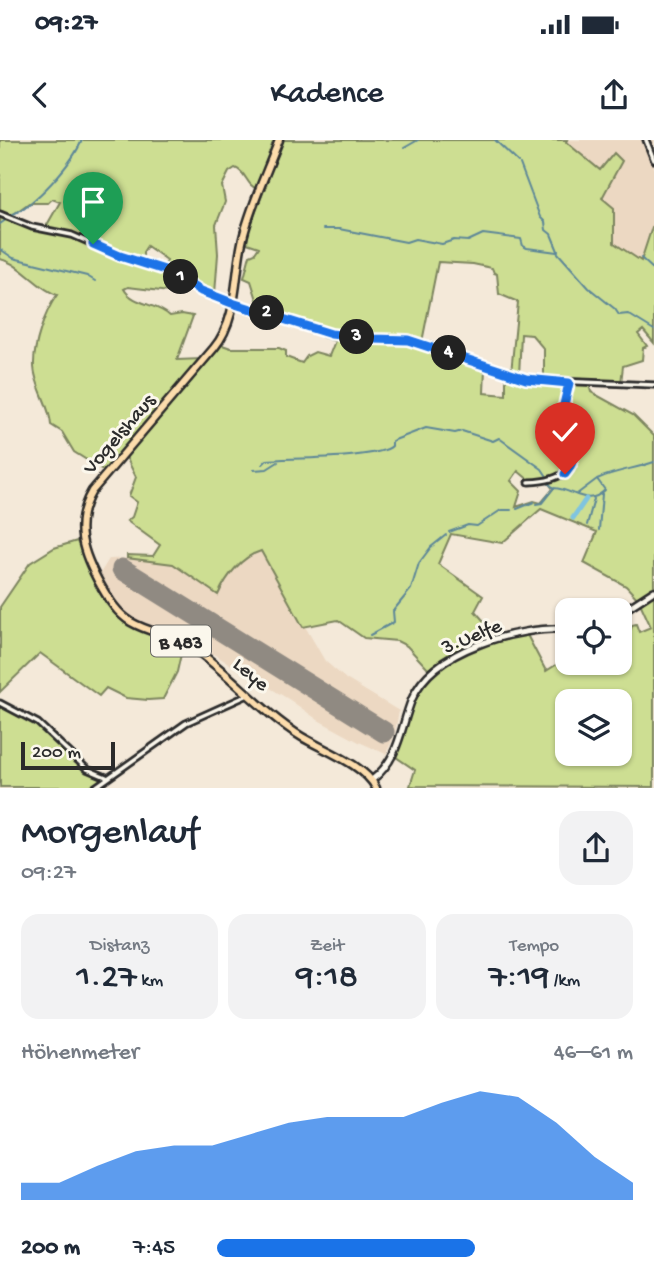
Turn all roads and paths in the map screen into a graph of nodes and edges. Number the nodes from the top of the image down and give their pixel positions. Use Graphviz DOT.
graph roads {
  1 [pos="646,140"];
  2 [pos="277,141"];
  3 [pos="654,160"];
  4 [pos="0,214"];
  5 [pos="232,303"];
  6 [pos="569,383"];
  7 [pos="654,386"];
  8 [pos="529,482"];
  9 [pos="654,591"];
  10 [pos="108,598"];
  11 [pos="632,605"];
  12 [pos="555,630"];
  13 [pos="250,694"];
  14 [pos="0,703"];
  15 [pos="108,777"];
  16 [pos="372,780"];
  17 [pos="94,788"];
  18 [pos="376,788"];
  1 -- 3 [label="street"];
  2 -- 5 [label="main road, B 483"];
  4 -- 5 [label="street"];
  5 -- 6 [label="street"];
  5 -- 10 [label="main road, Vogelshaus / B 483"];
  6 -- 7 [label="street"];
  6 -- 8 [label="street"];
  9 -- 11 [label="street"];
  10 -- 13 [label="main road, Leye / B 483"];
  12 -- 16 [label="street, 3.Uelfe"];
  13 -- 15 [label="street"];
  13 -- 16 [label="main road, Leye / B 483"];
  14 -- 15 [label="street"];
  15 -- 17 [label="street"];
  16 -- 18 [label="main road, B 483"];
}
